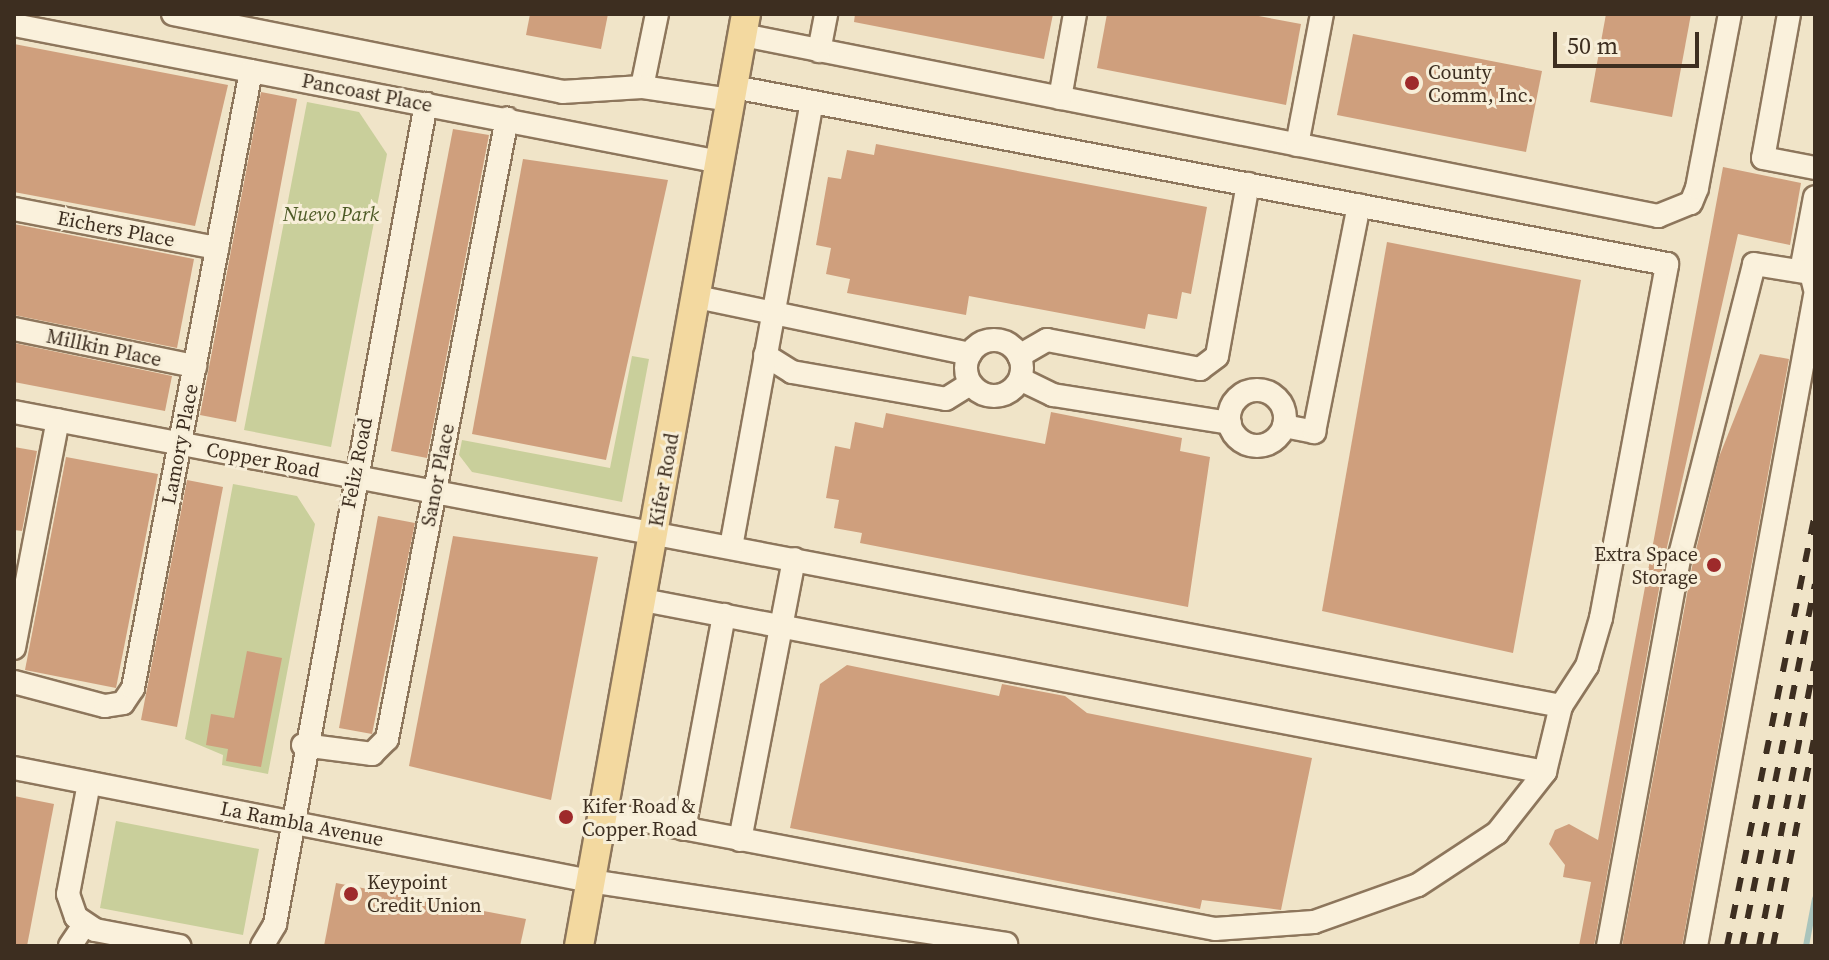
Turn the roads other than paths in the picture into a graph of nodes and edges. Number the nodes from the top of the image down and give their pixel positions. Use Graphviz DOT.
graph roads {
  1 [pos="173,14"];
  2 [pos="657,14"];
  3 [pos="826,14"];
  4 [pos="1075,14"];
  5 [pos="1322,14"];
  6 [pos="1730,14"];
  7 [pos="1789,14"];
  8 [pos="14,25"];
  9 [pos="744,25"];
  10 [pos="819,51"];
  11 [pos="251,71"];
  12 [pos="642,87"];
  13 [pos="732,94"];
  14 [pos="1060,98"];
  15 [pos="812,102"];
  16 [pos="426,104"];
  17 [pos="507,119"];
  18 [pos="1297,145"];
  19 [pos="720,162"];
  20 [pos="1815,168"];
  21 [pos="1248,184"];
  22 [pos="1815,197"];
  23 [pos="1359,205"];
  24 [pos="14,209"];
  25 [pos="217,248"];
  26 [pos="1808,280"];
  27 [pos="1815,296"];
  28 [pos="697,297"];
  29 [pos="773,311"];
  30 [pos="14,329"];
  31 [pos="970,354"];
  32 [pos="765,355"];
  33 [pos="1019,356"];
  34 [pos="195,366"];
  35 [pos="1020,379"];
  36 [pos="970,384"];
  37 [pos="14,412"];
  38 [pos="58,420"];
  39 [pos="1230,423"];
  40 [pos="1284,426"];
  41 [pos="179,444"];
  42 [pos="355,477"];
  43 [pos="435,492"];
  44 [pos="654,533"];
  45 [pos="731,547"];
  46 [pos="794,559"];
  47 [pos="643,600"];
  48 [pos="724,615"];
  49 [pos="781,626"];
  50 [pos="14,648"];
  51 [pos="14,682"];
  52 [pos="1561,706"];
  53 [pos="303,745"];
  54 [pos="14,768"];
  55 [pos="1545,772"];
  56 [pos="89,783"];
  57 [pos="603,813"];
  58 [pos="294,823"];
  59 [pos="684,829"];
  60 [pos="740,840"];
  61 [pos="590,881"];
  62 [pos="84,925"];
  63 [pos="956,940"];
  64 [pos="1006,944"];
  65 [pos="70,946"];
  66 [pos="179,946"];
  67 [pos="262,946"];
  68 [pos="579,946"];
  69 [pos="1608,946"];
  70 [pos="1696,946"];
  1 -- 12 [label="street"];
  2 -- 12 [label="street"];
  3 -- 10 [label="street"];
  4 -- 14 [label="street"];
  5 -- 18 [label="street"];
  6 -- 18 [label="street"];
  7 -- 20 [label="street"];
  8 -- 11 [label="street, Pancoast Place"];
  9 -- 10 [label="street"];
  9 -- 13 [label="main road, Kifer Road"];
  10 -- 14 [label="street"];
  11 -- 16 [label="street, Pancoast Place"];
  11 -- 25 [label="street, Lamory Place"];
  12 -- 13 [label="street"];
  13 -- 15 [label="street"];
  13 -- 19 [label="main road, Kifer Road"];
  14 -- 18 [label="street"];
  15 -- 21 [label="street"];
  15 -- 29 [label="street"];
  16 -- 17 [label="street, Pancoast Place"];
  16 -- 42 [label="street, Feliz Road"];
  17 -- 19 [label="street, Pancoast Place"];
  17 -- 43 [label="street, Sanor Place"];
  19 -- 28 [label="main road, Kifer Road"];
  21 -- 23 [label="street"];
  21 -- 33 [label="street"];
  22 -- 26 [label="street"];
  23 -- 40 [label="street"];
  23 -- 52 [label="street"];
  24 -- 25 [label="street, Eichers Place"];
  25 -- 34 [label="street, Lamory Place"];
  26 -- 69 [label="street"];
  27 -- 70 [label="street"];
  28 -- 29 [label="street"];
  28 -- 44 [label="main road, Kifer Road"];
  29 -- 31 [label="street"];
  29 -- 32 [label="street"];
  30 -- 34 [label="street, Millkin Place"];
  31 -- 33 [label="street"];
  31 -- 36 [label="street"];
  32 -- 36 [label="street"];
  32 -- 45 [label="street"];
  33 -- 35 [label="street"];
  34 -- 41 [label="street, Lamory Place"];
  35 -- 36 [label="street"];
  35 -- 39 [label="street"];
  37 -- 38 [label="street, Copper Road"];
  38 -- 41 [label="street, Copper Road"];
  38 -- 50 [label="street"];
  39 -- 40 [label="street"];
  39 -- 40 [label="street"];
  41 -- 42 [label="street, Copper Road"];
  41 -- 51 [label="street, Lamory Place"];
  42 -- 43 [label="street, Copper Road"];
  42 -- 53 [label="street, Feliz Road"];
  43 -- 44 [label="street, Copper Road"];
  43 -- 53 [label="street, Sanor Place"];
  44 -- 45 [label="street, Copper Road"];
  44 -- 47 [label="main road, Kifer Road"];
  45 -- 46 [label="street, Copper Road"];
  46 -- 49 [label="street"];
  46 -- 52 [label="street, Copper Road"];
  47 -- 48 [label="street"];
  47 -- 57 [label="main road, Kifer Road"];
  48 -- 49 [label="street"];
  48 -- 59 [label="street"];
  49 -- 55 [label="street"];
  49 -- 60 [label="street"];
  52 -- 55 [label="street"];
  53 -- 58 [label="street, Feliz Road"];
  54 -- 56 [label="street, La Rambla Avenue"];
  55 -- 60 [label="street"];
  56 -- 58 [label="street, La Rambla Avenue"];
  56 -- 62 [label="street"];
  57 -- 59 [label="street"];
  57 -- 61 [label="main road, Kifer Road"];
  58 -- 61 [label="street, La Rambla Avenue"];
  58 -- 67 [label="street, Feliz Road"];
  59 -- 60 [label="street"];
  61 -- 63 [label="street, La Rambla Avenue"];
  61 -- 68 [label="main road, Kifer Road"];
  62 -- 65 [label="street"];
  62 -- 66 [label="street"];
  63 -- 64 [label="street, La Rambla Avenue"];
}
